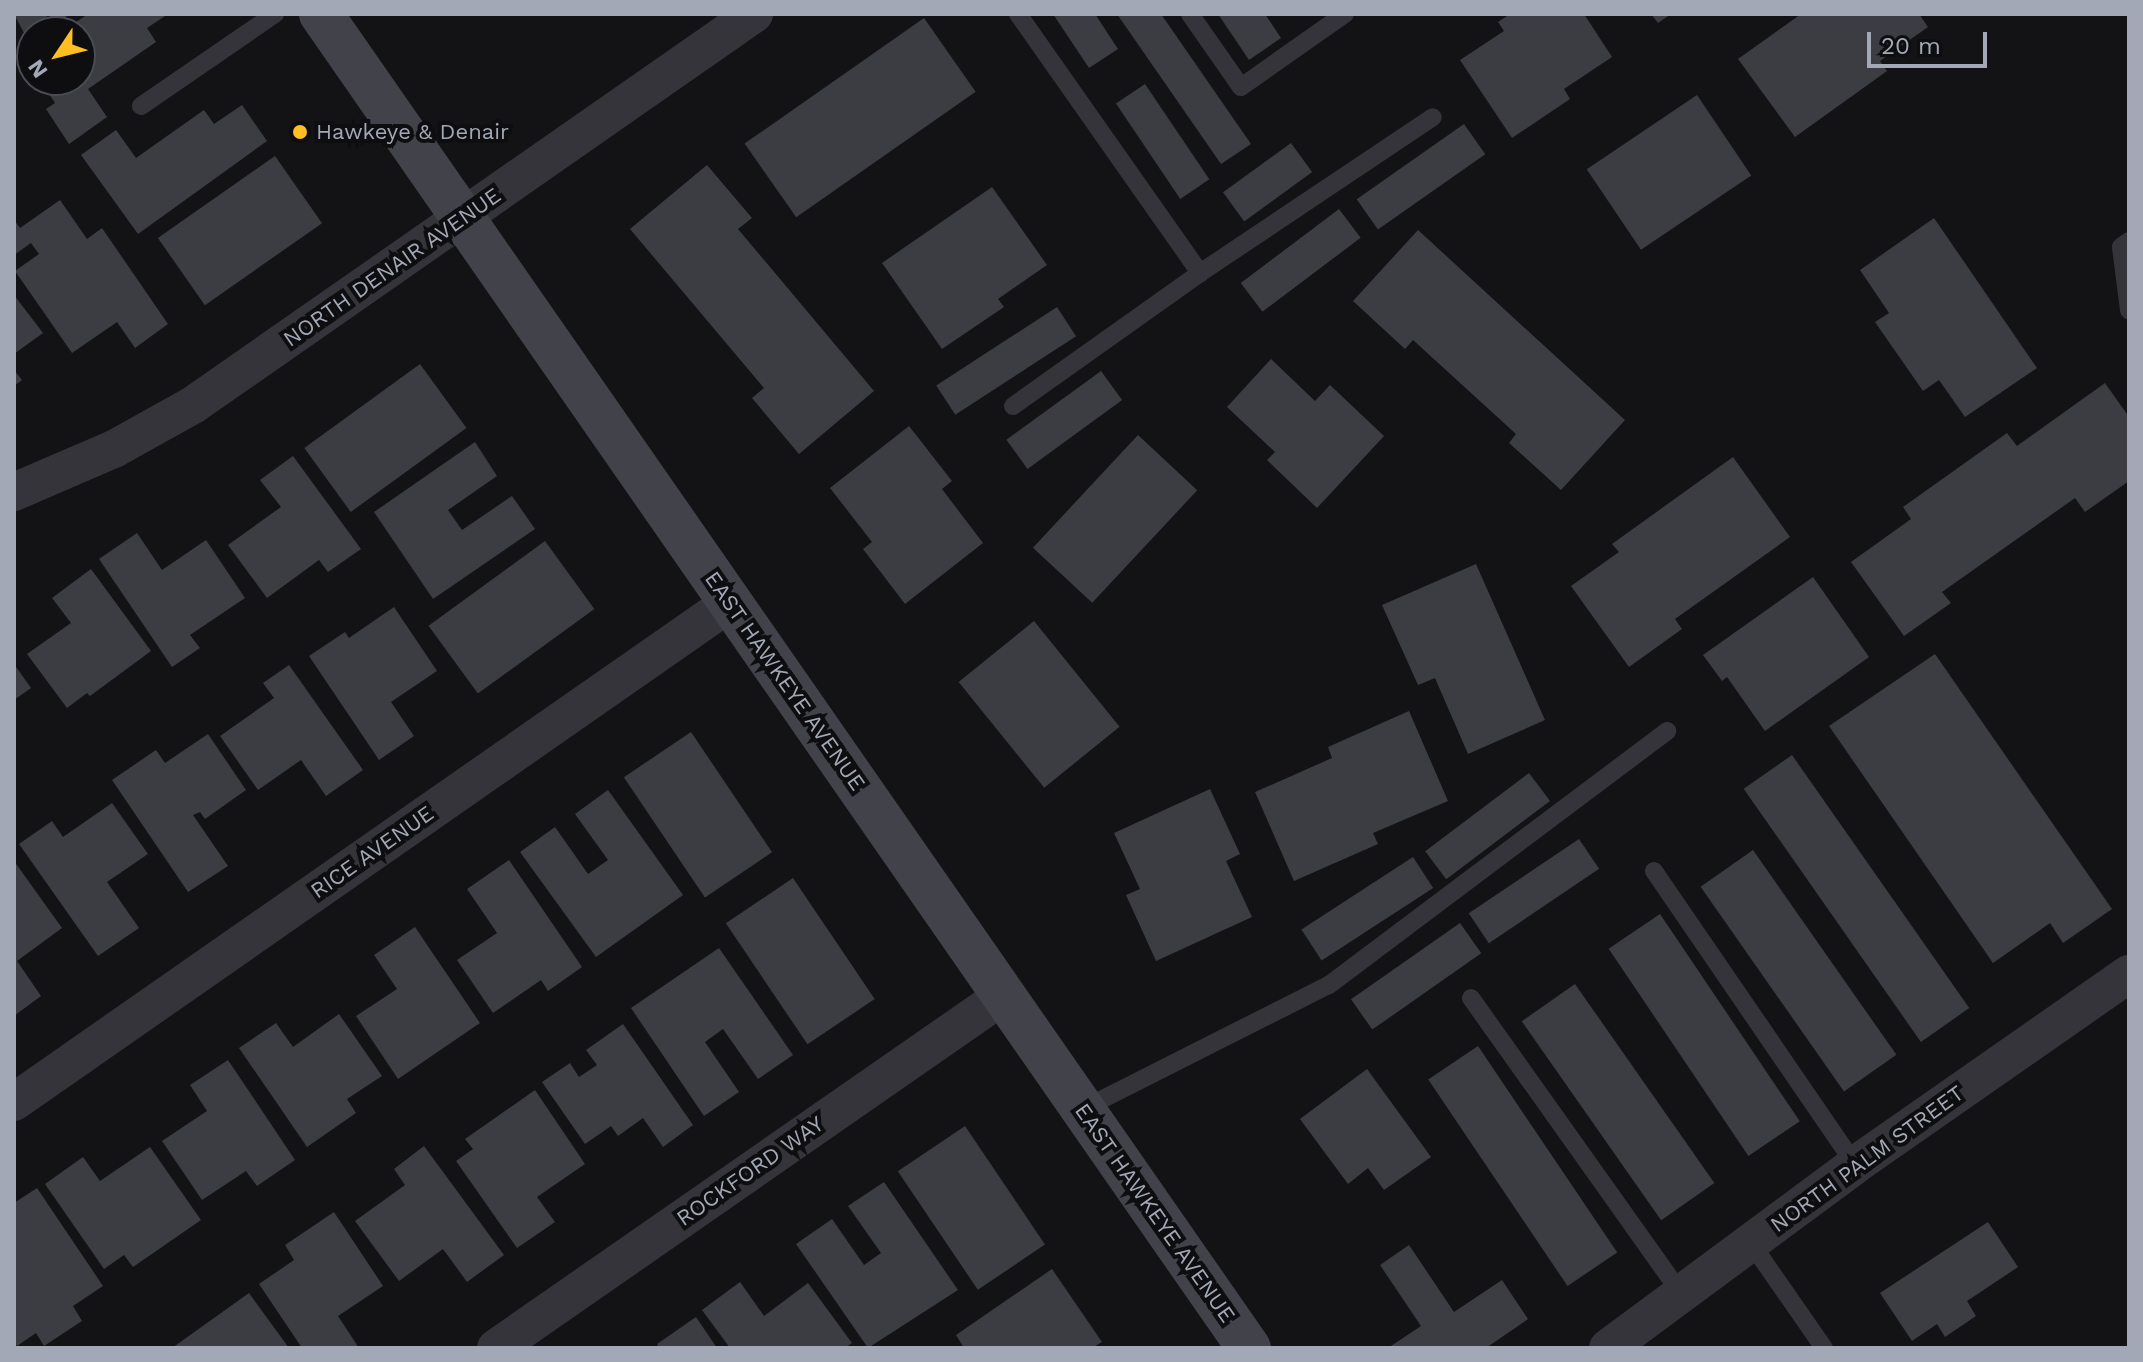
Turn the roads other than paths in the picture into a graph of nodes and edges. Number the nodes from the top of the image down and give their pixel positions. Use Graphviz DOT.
graph roads {
  1 [pos="275,14"];
  2 [pos="321,14"];
  3 [pos="754,14"];
  4 [pos="1018,14"];
  5 [pos="1190,14"];
  6 [pos="1345,14"];
  7 [pos="141,106"];
  8 [pos="1433,117"];
  9 [pos="463,217"];
  10 [pos="2129,241"];
  11 [pos="1200,273"];
  12 [pos="2129,310"];
  13 [pos="1013,406"];
  14 [pos="14,492"];
  15 [pos="731,602"];
  16 [pos="1667,731"];
  17 [pos="1654,871"];
  18 [pos="2129,974"];
  19 [pos="1004,995"];
  20 [pos="1471,998"];
  21 [pos="14,1102"];
  22 [pos="1083,1109"];
  23 [pos="1855,1165"];
  24 [pos="1751,1243"];
  25 [pos="1683,1296"];
  26 [pos="496,1348"];
  27 [pos="1249,1348"];
  28 [pos="1608,1348"];
  29 [pos="1824,1348"];
  1 -- 7 [label="lane"];
  2 -- 9 [label="street, EAST HAWKEYE AVENUE"];
  3 -- 9 [label="street, NORTH DENAIR AVENUE"];
  4 -- 11 [label="lane"];
  5 -- 6 [label="lane"];
  8 -- 11 [label="lane"];
  9 -- 14 [label="street, NORTH DENAIR AVENUE"];
  9 -- 15 [label="street, EAST HAWKEYE AVENUE"];
  10 -- 12 [label="lane"];
  11 -- 13 [label="lane"];
  15 -- 19 [label="street, EAST HAWKEYE AVENUE"];
  15 -- 21 [label="street, RICE AVENUE"];
  16 -- 22 [label="lane"];
  17 -- 23 [label="lane"];
  18 -- 23 [label="street, NORTH PALM STREET"];
  19 -- 22 [label="street, EAST HAWKEYE AVENUE"];
  19 -- 26 [label="street, ROCKFORD WAY"];
  20 -- 25 [label="lane"];
  22 -- 27 [label="street, EAST HAWKEYE AVENUE"];
  23 -- 24 [label="street, NORTH PALM STREET"];
  24 -- 25 [label="street, NORTH PALM STREET"];
  24 -- 29 [label="lane"];
  25 -- 28 [label="street, NORTH PALM STREET"];
}
